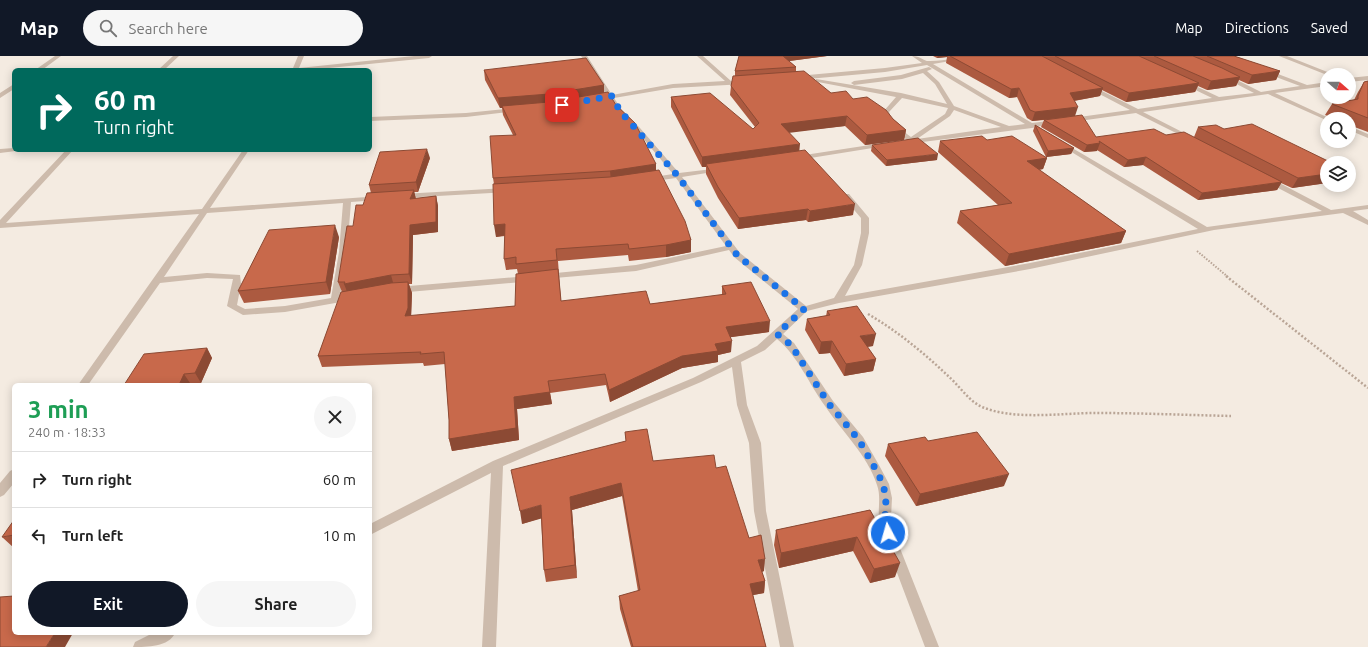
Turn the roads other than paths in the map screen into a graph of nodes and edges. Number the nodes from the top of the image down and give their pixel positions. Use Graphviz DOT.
graph roads {
  1 [pos="58,56"];
  2 [pos="176,56"];
  3 [pos="301,56"];
  4 [pos="429,56"];
  5 [pos="584,56"];
  6 [pos="700,56"];
  7 [pos="915,56"];
  8 [pos="976,56"];
  9 [pos="1282,56"];
  10 [pos="926,62"];
  11 [pos="41,68"];
  12 [pos="163,68"];
  13 [pos="295,68"];
  14 [pos="313,68"];
  15 [pos="934,68"];
  16 [pos="1262,69"];
  17 [pos="1320,70"];
  18 [pos="924,71"];
  19 [pos="1221,74"];
  20 [pos="792,78"];
  21 [pos="800,78"];
  22 [pos="1368,78"];
  23 [pos="1177,79"];
  24 [pos="1356,79"];
  25 [pos="753,81"];
  26 [pos="730,83"];
  27 [pos="1082,83"];
  28 [pos="843,84"];
  29 [pos="1320,85"];
  30 [pos="1307,86"];
  31 [pos="12,88"];
  32 [pos="0,89"];
  33 [pos="12,89"];
  34 [pos="1263,93"];
  35 [pos="901,95"];
  36 [pos="0,96"];
  37 [pos="612,96"];
  38 [pos="1218,99"];
  39 [pos="592,100"];
  40 [pos="952,107"];
  41 [pos="519,110"];
  42 [pos="1136,111"];
  43 [pos="1320,116"];
  44 [pos="372,119"];
  45 [pos="1031,126"];
  46 [pos="1010,128"];
  47 [pos="1356,131"];
  48 [pos="1044,134"];
  49 [pos="1368,136"];
  50 [pos="1195,141"];
  51 [pos="903,142"];
  52 [pos="1058,142"];
  53 [pos="12,150"];
  54 [pos="0,151"];
  55 [pos="68,152"];
  56 [pos="245,152"];
  57 [pos="786,159"];
  58 [pos="724,168"];
  59 [pos="677,175"];
  60 [pos="1263,177"];
  61 [pos="639,181"];
  62 [pos="838,188"];
  63 [pos="513,190"];
  64 [pos="387,197"];
  65 [pos="395,197"];
  66 [pos="347,200"];
  67 [pos="1368,207"];
  68 [pos="204,210"];
  69 [pos="1346,211"];
  70 [pos="1331,213"];
  71 [pos="1368,223"];
  72 [pos="0,225"];
  73 [pos="1206,230"];
  74 [pos="731,247"];
  75 [pos="157,281"];
  76 [pos="387,292"];
  77 [pos="364,295"];
  78 [pos="334,300"];
  79 [pos="838,300"];
  80 [pos="804,309"];
  81 [pos="777,334"];
  82 [pos="736,361"];
  83 [pos="84,383"];
  84 [pos="497,464"];
  85 [pos="12,476"];
  86 [pos="0,492"];
  87 [pos="372,529"];
  88 [pos="164,635"];
  89 [pos="140,647"];
  90 [pos="490,647"];
  91 [pos="787,647"];
  92 [pos="932,647"];
  1 -- 11 [label="street"];
  2 -- 12 [label="street"];
  3 -- 13 [label="street"];
  4 -- 14 [label="street"];
  5 -- 37 [label="street"];
  6 -- 26 [label="street"];
  7 -- 10 [label="street"];
  8 -- 10 [label="street"];
  9 -- 17 [label="street"];
  10 -- 15 [label="street"];
  10 -- 21 [label="street"];
  15 -- 18 [label="street"];
  15 -- 45 [label="street"];
  16 -- 30 [label="street"];
  18 -- 28 [label="street"];
  18 -- 40 [label="street"];
  19 -- 34 [label="street"];
  20 -- 21 [label="street"];
  21 -- 28 [label="street"];
  22 -- 24 [label="street"];
  23 -- 38 [label="street"];
  25 -- 26 [label="street"];
  26 -- 37 [label="street"];
  27 -- 42 [label="street"];
  28 -- 35 [label="street"];
  29 -- 30 [label="street"];
  30 -- 34 [label="street"];
  31 -- 32 [label="street"];
  33 -- 36 [label="street"];
  34 -- 38 [label="street"];
  34 -- 43 [label="street"];
  35 -- 40 [label="street"];
  35 -- 51 [label="street"];
  37 -- 39 [label="street"];
  37 -- 59 [label="street"];
  38 -- 42 [label="street"];
  40 -- 46 [label="street"];
  40 -- 51 [label="street"];
  41 -- 44 [label="street"];
  42 -- 45 [label="street"];
  42 -- 50 [label="street"];
  45 -- 46 [label="street"];
  45 -- 48 [label="street"];
  46 -- 51 [label="street"];
  47 -- 49 [label="street"];
  51 -- 57 [label="street"];
  52 -- 73 [label="street"];
  53 -- 54 [label="street"];
  55 -- 72 [label="street"];
  56 -- 68 [label="street"];
  58 -- 59 [label="street"];
  59 -- 61 [label="street"];
  59 -- 74 [label="street"];
  60 -- 70 [label="street"];
  62 -- 79 [label="street"];
  63 -- 65 [label="street"];
  64 -- 66 [label="street"];
  66 -- 68 [label="street"];
  66 -- 78 [label="street"];
  67 -- 69 [label="street"];
  68 -- 72 [label="street"];
  68 -- 75 [label="street"];
  69 -- 70 [label="street"];
  69 -- 71 [label="street"];
  70 -- 73 [label="street"];
  73 -- 79 [label="street"];
  74 -- 76 [label="street"];
  74 -- 80 [label="street"];
  75 -- 78 [label="street"];
  75 -- 83 [label="street"];
  77 -- 78 [label="street"];
  79 -- 80 [label="street"];
  80 -- 81 [label="street"];
  81 -- 82 [label="street"];
  81 -- 92 [label="street"];
  82 -- 84 [label="street"];
  82 -- 91 [label="street"];
  84 -- 87 [label="street"];
  84 -- 90 [label="street"];
  85 -- 86 [label="street"];
  88 -- 89 [label="street"];
}
